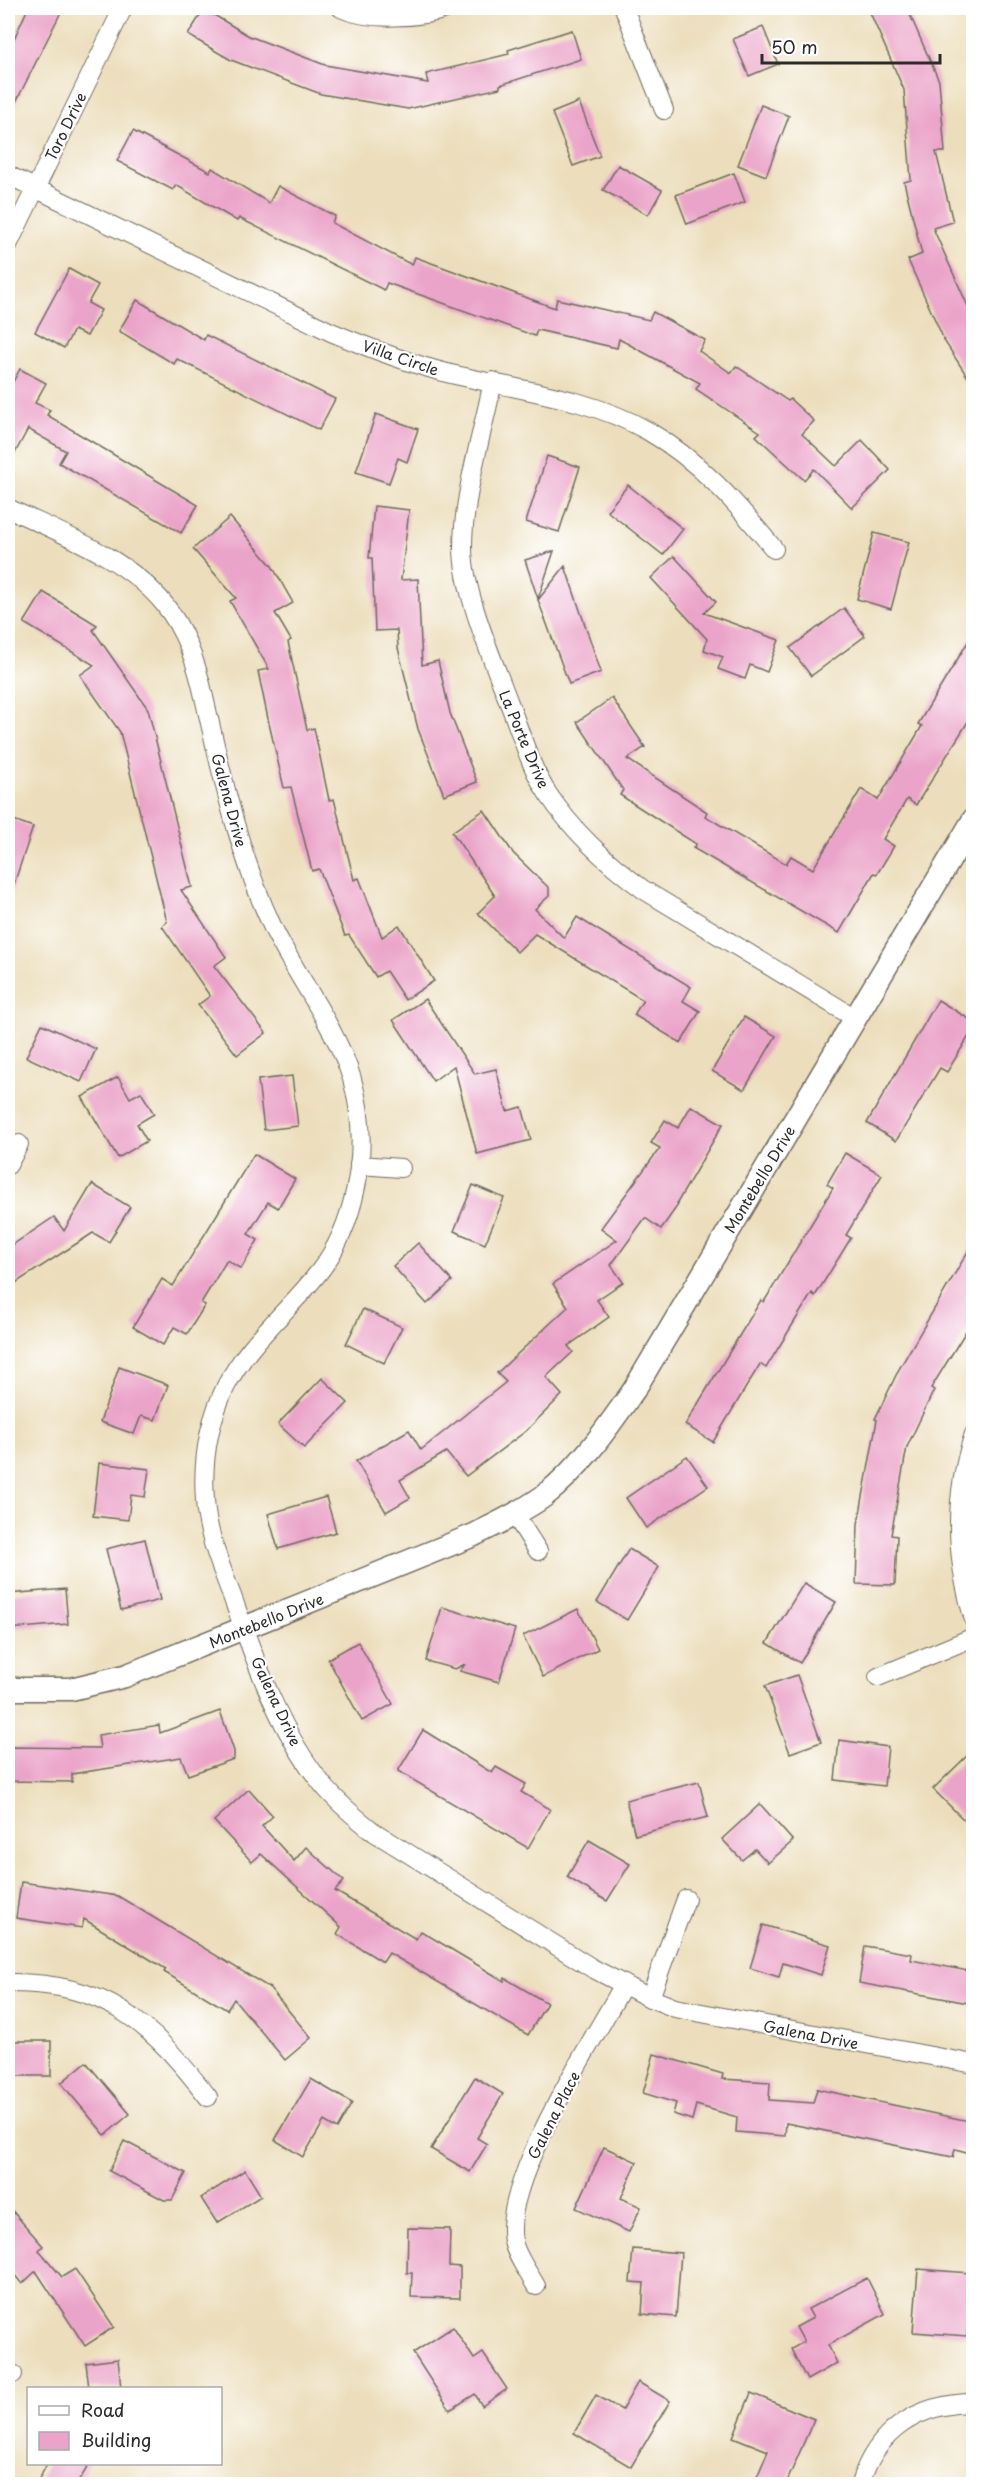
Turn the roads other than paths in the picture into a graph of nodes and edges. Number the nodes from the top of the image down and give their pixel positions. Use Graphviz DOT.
graph roads {
  1 [pos="123,8"];
  2 [pos="341,8"];
  3 [pos="449,8"];
  4 [pos="624,8"];
  5 [pos="664,110"];
  6 [pos="8,175"];
  7 [pos="35,188"];
  8 [pos="8,245"];
  9 [pos="493,381"];
  10 [pos="8,508"];
  11 [pos="774,549"];
  12 [pos="974,819"];
  13 [pos="855,1018"];
  14 [pos="19,1144"];
  15 [pos="8,1164"];
  16 [pos="359,1165"];
  17 [pos="401,1168"];
  18 [pos="974,1434"];
  19 [pos="515,1515"];
  20 [pos="538,1551"];
  21 [pos="974,1620"];
  22 [pos="243,1629"];
  23 [pos="974,1637"];
  24 [pos="878,1677"];
  25 [pos="8,1689"];
  26 [pos="686,1899"];
  27 [pos="8,1983"];
  28 [pos="624,1984"];
  29 [pos="650,1998"];
  30 [pos="974,2064"];
  31 [pos="208,2097"];
  32 [pos="536,2286"];
  33 [pos="974,2403"];
  34 [pos="860,2484"];
  1 -- 7 [label="street, Toro Drive"];
  2 -- 3 [label="street"];
  4 -- 5 [label="street"];
  6 -- 7 [label="street, Villa Circle"];
  7 -- 8 [label="street, Toro Drive"];
  7 -- 9 [label="street, Villa Circle"];
  9 -- 11 [label="street, Villa Circle"];
  9 -- 13 [label="street, La Porte Drive"];
  10 -- 16 [label="street, Galena Drive"];
  12 -- 13 [label="street, Montebello Drive"];
  13 -- 19 [label="street, Montebello Drive"];
  14 -- 15 [label="street"];
  16 -- 17 [label="street"];
  16 -- 22 [label="street, Galena Drive"];
  18 -- 21 [label="street"];
  19 -- 20 [label="street"];
  19 -- 22 [label="street, Montebello Drive"];
  22 -- 25 [label="street, Montebello Drive"];
  22 -- 28 [label="street, Galena Drive"];
  23 -- 24 [label="street"];
  26 -- 29 [label="street"];
  27 -- 31 [label="street"];
  28 -- 29 [label="street, Galena Drive"];
  28 -- 32 [label="street, Galena Place"];
  29 -- 30 [label="street, Galena Drive"];
  33 -- 34 [label="street"];
}
